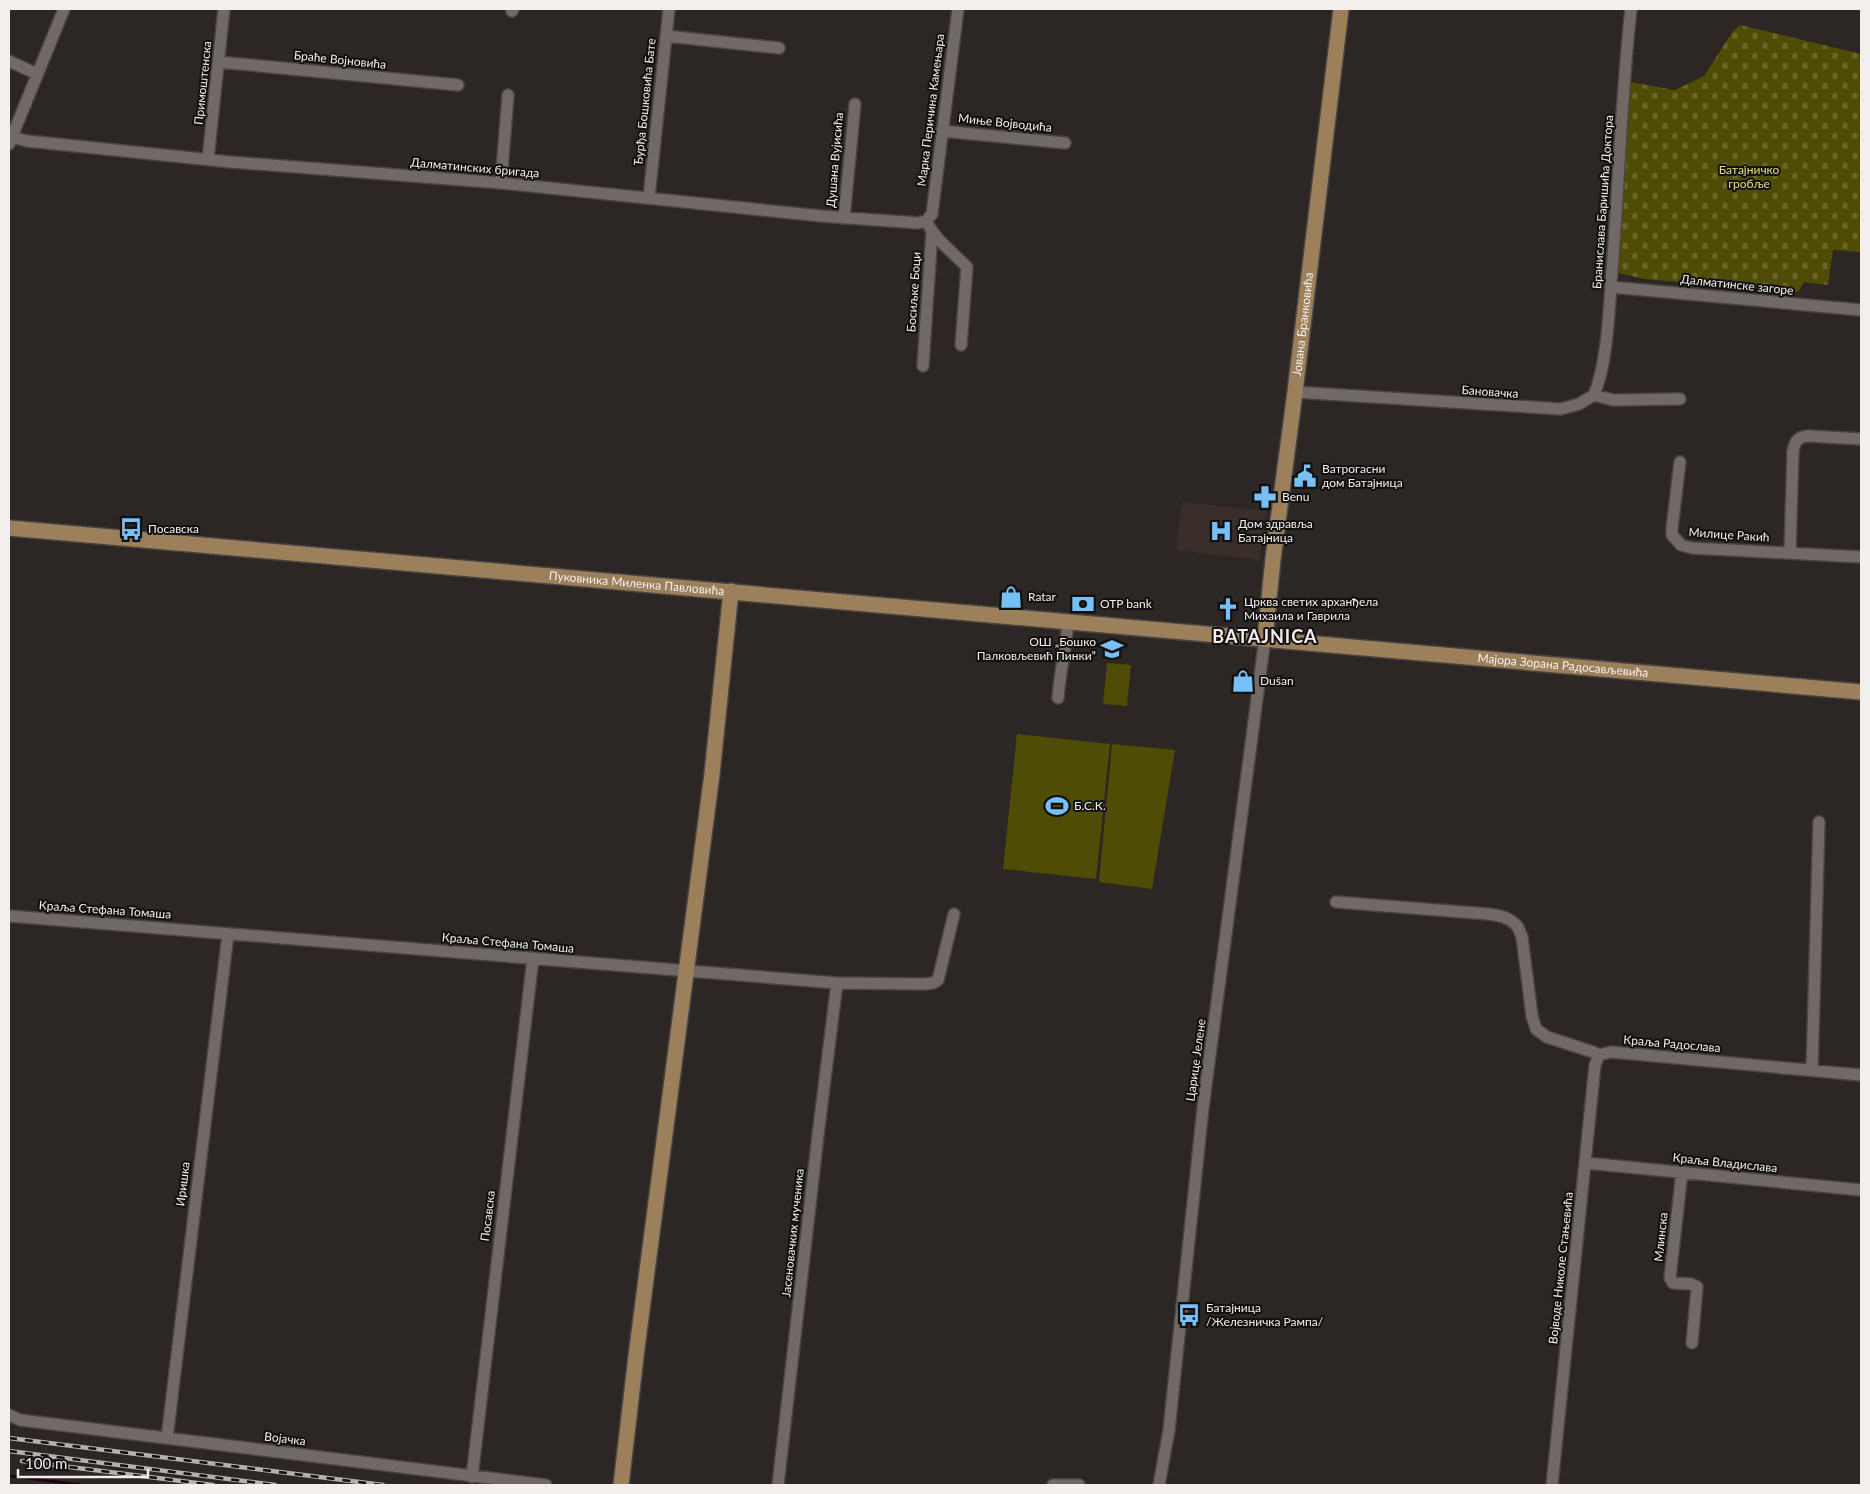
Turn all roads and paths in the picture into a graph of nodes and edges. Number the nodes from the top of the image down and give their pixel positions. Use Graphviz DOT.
graph roads {
  1 [pos="64,9"];
  2 [pos="224,9"];
  3 [pos="669,9"];
  4 [pos="958,9"];
  5 [pos="1341,9"];
  6 [pos="1631,9"];
  7 [pos="666,36"];
  8 [pos="779,48"];
  9 [pos="9,61"];
  10 [pos="219,62"];
  11 [pos="37,74"];
  12 [pos="458,85"];
  13 [pos="508,95"];
  14 [pos="854,104"];
  15 [pos="942,131"];
  16 [pos="10,141"];
  17 [pos="1065,143"];
  18 [pos="208,159"];
  19 [pos="501,183"];
  20 [pos="649,198"];
  21 [pos="929,217"];
  22 [pos="844,218"];
  23 [pos="932,231"];
  24 [pos="1611,287"];
  25 [pos="1861,310"];
  26 [pos="961,344"];
  27 [pos="923,366"];
  28 [pos="1295,392"];
  29 [pos="1594,395"];
  30 [pos="1680,399"];
  31 [pos="1861,439"];
  32 [pos="1680,462"];
  33 [pos="9,528"];
  34 [pos="1790,553"];
  35 [pos="1861,557"];
  36 [pos="731,591"];
  37 [pos="1068,621"];
  38 [pos="1265,638"];
  39 [pos="1861,692"];
  40 [pos="1058,698"];
  41 [pos="1819,822"];
  42 [pos="1336,902"];
  43 [pos="954,914"];
  44 [pos="9,916"];
  45 [pos="228,934"];
  46 [pos="533,958"];
  47 [pos="687,972"];
  48 [pos="837,983"];
  49 [pos="1599,1055"];
  50 [pos="1812,1070"];
  51 [pos="1861,1076"];
  52 [pos="1586,1163"];
  53 [pos="1682,1172"];
  54 [pos="1861,1190"];
  55 [pos="1692,1343"];
  56 [pos="9,1414"];
  57 [pos="166,1438"];
  58 [pos="472,1477"];
  59 [pos="546,1485"];
  60 [pos="621,1485"];
  61 [pos="778,1485"];
  62 [pos="1053,1485"];
  63 [pos="1079,1485"];
  64 [pos="1159,1485"];
  65 [pos="1552,1485"];
  1 -- 11 [label="street"];
  2 -- 10 [label="street, Примоштенска"];
  3 -- 7 [label="street, Ђурђа Бошковића Бате"];
  4 -- 15 [label="street, Марка Перичина Камењара"];
  5 -- 28 [label="main road, Јована Бранковића"];
  6 -- 24 [label="street, Бранислава Баришића Доктора"];
  7 -- 8 [label="street"];
  7 -- 20 [label="street, Ђурђа Бошковића Бате"];
  9 -- 11 [label="street"];
  10 -- 12 [label="street, Браће Војновића"];
  10 -- 18 [label="street, Примоштенска"];
  11 -- 16 [label="street"];
  13 -- 19 [label="street"];
  14 -- 22 [label="street, Душана Вујисића"];
  15 -- 17 [label="street, Миње Војводића"];
  15 -- 21 [label="street, Марка Перичина Камењара"];
  16 -- 18 [label="street, Далматинских бригада"];
  18 -- 19 [label="street, Далматинских бригада"];
  19 -- 20 [label="street, Далматинских бригада"];
  20 -- 22 [label="street, Далматинских бригада"];
  21 -- 22 [label="street, Далматинских бригада"];
  21 -- 23 [label="street"];
  23 -- 26 [label="street"];
  23 -- 27 [label="street, Босиљке Боци"];
  24 -- 25 [label="street, Далматинске загоре"];
  24 -- 29 [label="street, Бранислава Баришића Доктора"];
  28 -- 29 [label="street, Бановачка"];
  28 -- 38 [label="main road, Јована Бранковића"];
  29 -- 30 [label="street"];
  31 -- 34 [label="street"];
  32 -- 34 [label="street, Милице Ракић"];
  33 -- 36 [label="main road, Пуковника Миленка Павловића"];
  34 -- 35 [label="street, Милице Ракић"];
  36 -- 37 [label="main road, Пуковника Миленка Павловића"];
  36 -- 47 [label="main road"];
  37 -- 38 [label="main road, Пуковника Миленка Павловића"];
  37 -- 40 [label="street"];
  38 -- 39 [label="main road, Мајора Зорана Радосављевића"];
  38 -- 64 [label="street, Царице Јелене"];
  41 -- 50 [label="street"];
  42 -- 49 [label="street, Краља Радослава"];
  43 -- 48 [label="street, Краља Стефана Томаша"];
  44 -- 45 [label="street, Краља Стефана Томаша"];
  45 -- 46 [label="street, Краља Стефана Томаша"];
  45 -- 57 [label="street, Иришка"];
  46 -- 47 [label="street, Краља Стефана Томаша"];
  46 -- 58 [label="street, Посавска"];
  47 -- 48 [label="street, Краља Стефана Томаша"];
  47 -- 60 [label="main road"];
  48 -- 61 [label="street, Јасеновачких мученика"];
  49 -- 50 [label="street, Краља Радослава"];
  49 -- 52 [label="street, Војводе Николе Стањевића"];
  50 -- 51 [label="street, Краља Радослава"];
  52 -- 53 [label="street, Краља Владислава"];
  52 -- 65 [label="street, Војводе Николе Стањевића"];
  53 -- 54 [label="street, Краља Владислава"];
  53 -- 55 [label="street, Млинска"];
  56 -- 57 [label="street, Војачка"];
  57 -- 58 [label="street, Војачка"];
  58 -- 59 [label="street, Војачка"];
  62 -- 63 [label="street"];
}
